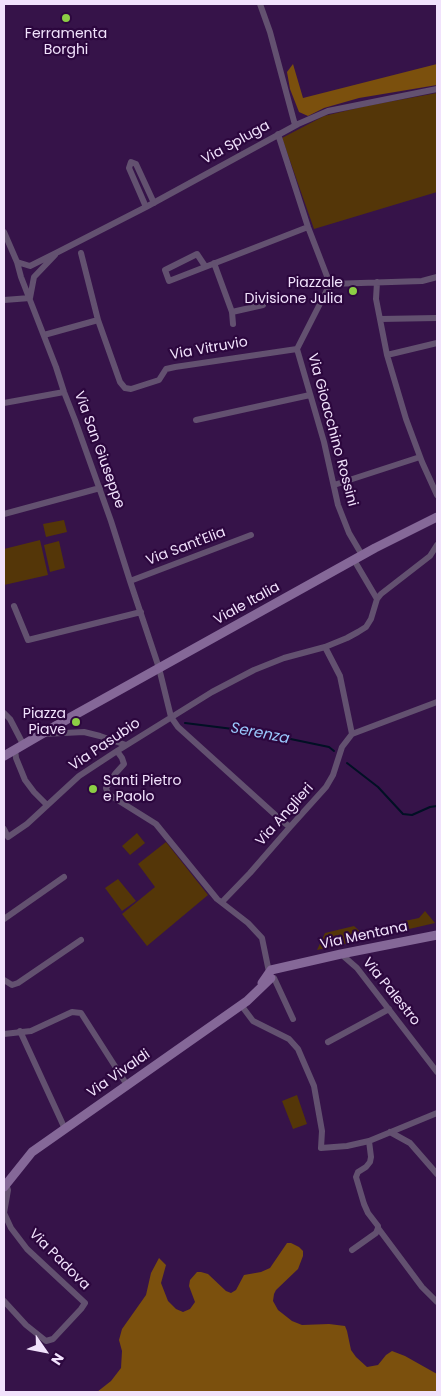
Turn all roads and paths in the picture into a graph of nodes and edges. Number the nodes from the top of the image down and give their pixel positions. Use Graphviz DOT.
graph roads {
  1 [pos="260,4"];
  2 [pos="437,89"];
  3 [pos="295,125"];
  4 [pos="278,134"];
  5 [pos="154,203"];
  6 [pos="146,207"];
  7 [pos="308,227"];
  8 [pos="4,232"];
  9 [pos="58,252"];
  10 [pos="80,253"];
  11 [pos="17,262"];
  12 [pos="214,263"];
  13 [pos="206,266"];
  14 [pos="21,277"];
  15 [pos="34,277"];
  16 [pos="437,277"];
  17 [pos="377,282"];
  18 [pos="330,284"];
  19 [pos="30,298"];
  20 [pos="4,300"];
  21 [pos="263,305"];
  22 [pos="232,312"];
  23 [pos="437,318"];
  24 [pos="380,319"];
  25 [pos="98,320"];
  26 [pos="233,324"];
  27 [pos="44,335"];
  28 [pos="437,343"];
  29 [pos="297,348"];
  30 [pos="387,355"];
  31 [pos="64,392"];
  32 [pos="310,395"];
  33 [pos="4,403"];
  34 [pos="196,420"];
  35 [pos="420,457"];
  36 [pos="334,485"];
  37 [pos="100,488"];
  38 [pos="437,495"];
  39 [pos="4,514"];
  40 [pos="437,517"];
  41 [pos="251,535"];
  42 [pos="437,545"];
  43 [pos="358,557"];
  44 [pos="130,581"];
  45 [pos="377,599"];
  46 [pos="14,606"];
  47 [pos="140,612"];
  48 [pos="325,647"];
  49 [pos="159,668"];
  50 [pos="437,702"];
  51 [pos="4,713"];
  52 [pos="171,717"];
  53 [pos="41,734"];
  54 [pos="352,734"];
  55 [pos="126,745"];
  56 [pos="19,746"];
  57 [pos="117,751"];
  58 [pos="4,756"];
  59 [pos="47,806"];
  60 [pos="290,827"];
  61 [pos="4,829"];
  62 [pos="64,877"];
  63 [pos="222,902"];
  64 [pos="4,919"];
  65 [pos="437,935"];
  66 [pos="81,940"];
  67 [pos="341,954"];
  68 [pos="272,974"];
  69 [pos="4,980"];
  70 [pos="241,1005"];
  71 [pos="388,1008"];
  72 [pos="293,1019"];
  73 [pos="20,1031"];
  74 [pos="4,1034"];
  75 [pos="328,1042"];
  76 [pos="437,1072"];
  77 [pos="127,1086"];
  78 [pos="437,1113"];
  79 [pos="64,1129"];
  80 [pos="390,1132"];
  81 [pos="369,1141"];
  82 [pos="437,1174"];
  83 [pos="5,1185"];
  84 [pos="378,1228"];
  85 [pos="352,1250"];
  86 [pos="4,1301"];
  87 [pos="437,1302"];
  1 -- 3 [label="street"];
  2 -- 3 [label="street, Via Spluga"];
  3 -- 4 [label="street, Via Spluga"];
  4 -- 5 [label="street, Via Spluga"];
  4 -- 7 [label="street"];
  5 -- 6 [label="street, Via Spluga"];
  5 -- 6 [label="street"];
  6 -- 9 [label="street, Via Spluga"];
  7 -- 12 [label="street"];
  7 -- 18 [label="street"];
  8 -- 11 [label="street, Via San Giuseppe"];
  9 -- 11 [label="street, Via Spluga"];
  9 -- 15 [label="street, Via Spluga"];
  10 -- 25 [label="street, Via Vitruvio"];
  11 -- 14 [label="street, Via San Giuseppe"];
  12 -- 13 [label="street"];
  12 -- 22 [label="street"];
  13 -- 13 [label="street"];
  14 -- 15 [label="street"];
  14 -- 19 [label="street, Via San Giuseppe"];
  15 -- 19 [label="street"];
  16 -- 17 [label="street"];
  17 -- 18 [label="street"];
  17 -- 24 [label="street"];
  18 -- 29 [label="street, Via Gioacchino Rossini"];
  19 -- 20 [label="street"];
  19 -- 27 [label="street, Via San Giuseppe"];
  21 -- 22 [label="street"];
  22 -- 26 [label="street"];
  23 -- 24 [label="street"];
  24 -- 30 [label="street"];
  25 -- 27 [label="street"];
  25 -- 29 [label="street, Via Vitruvio"];
  27 -- 31 [label="street, Via San Giuseppe"];
  28 -- 30 [label="street"];
  29 -- 32 [label="street, Via Gioacchino Rossini"];
  30 -- 35 [label="street"];
  31 -- 33 [label="street"];
  31 -- 37 [label="street, Via San Giuseppe"];
  32 -- 34 [label="street"];
  32 -- 36 [label="street, Via Gioacchino Rossini"];
  35 -- 36 [label="street"];
  35 -- 38 [label="street"];
  36 -- 43 [label="street, Via Gioacchino Rossini"];
  37 -- 39 [label="street"];
  37 -- 44 [label="street, Via San Giuseppe"];
  40 -- 43 [label="street, Viale Italia"];
  41 -- 44 [label="street, Via Sant'Elia"];
  42 -- 45 [label="street"];
  43 -- 45 [label="street, Via Gioacchino Rossini"];
  43 -- 49 [label="street, Viale Italia"];
  44 -- 47 [label="street, Via San Giuseppe"];
  45 -- 48 [label="street, Via Pasubio"];
  46 -- 47 [label="street"];
  47 -- 49 [label="street, Via San Giuseppe"];
  48 -- 52 [label="street, Via Pasubio"];
  48 -- 54 [label="street"];
  49 -- 52 [label="street, Via San Giuseppe"];
  49 -- 53 [label="street, Viale Italia"];
  50 -- 54 [label="street"];
  51 -- 56 [label="street"];
  52 -- 55 [label="street, Via Pasubio"];
  52 -- 60 [label="street"];
  53 -- 55 [label="street"];
  53 -- 56 [label="street"];
  54 -- 60 [label="street, Via Anglieri"];
  55 -- 57 [label="street, Via Pasubio"];
  56 -- 58 [label="street"];
  56 -- 59 [label="street"];
  57 -- 59 [label="street, Via Pasubio"];
  57 -- 63 [label="street"];
  59 -- 61 [label="street, Via Pasubio"];
  60 -- 63 [label="street, Via Anglieri"];
  62 -- 64 [label="street"];
  63 -- 68 [label="street"];
  65 -- 67 [label="street, Via Mentana"];
  66 -- 69 [label="street"];
  67 -- 68 [label="street, Via Mentana"];
  67 -- 71 [label="street, Via Palestro"];
  68 -- 70 [label="street, Via Vivaldi"];
  68 -- 72 [label="street"];
  70 -- 77 [label="street, Via Vivaldi"];
  70 -- 81 [label="street"];
  71 -- 75 [label="street"];
  71 -- 76 [label="street, Via Palestro"];
  73 -- 74 [label="street"];
  73 -- 77 [label="street"];
  73 -- 79 [label="street"];
  77 -- 79 [label="street, Via Vivaldi"];
  78 -- 80 [label="street"];
  79 -- 83 [label="street, Via Vivaldi"];
  80 -- 81 [label="street"];
  80 -- 82 [label="street"];
  81 -- 84 [label="street"];
  83 -- 86 [label="street, Via Padova"];
  84 -- 85 [label="street"];
  84 -- 87 [label="street"];
}
